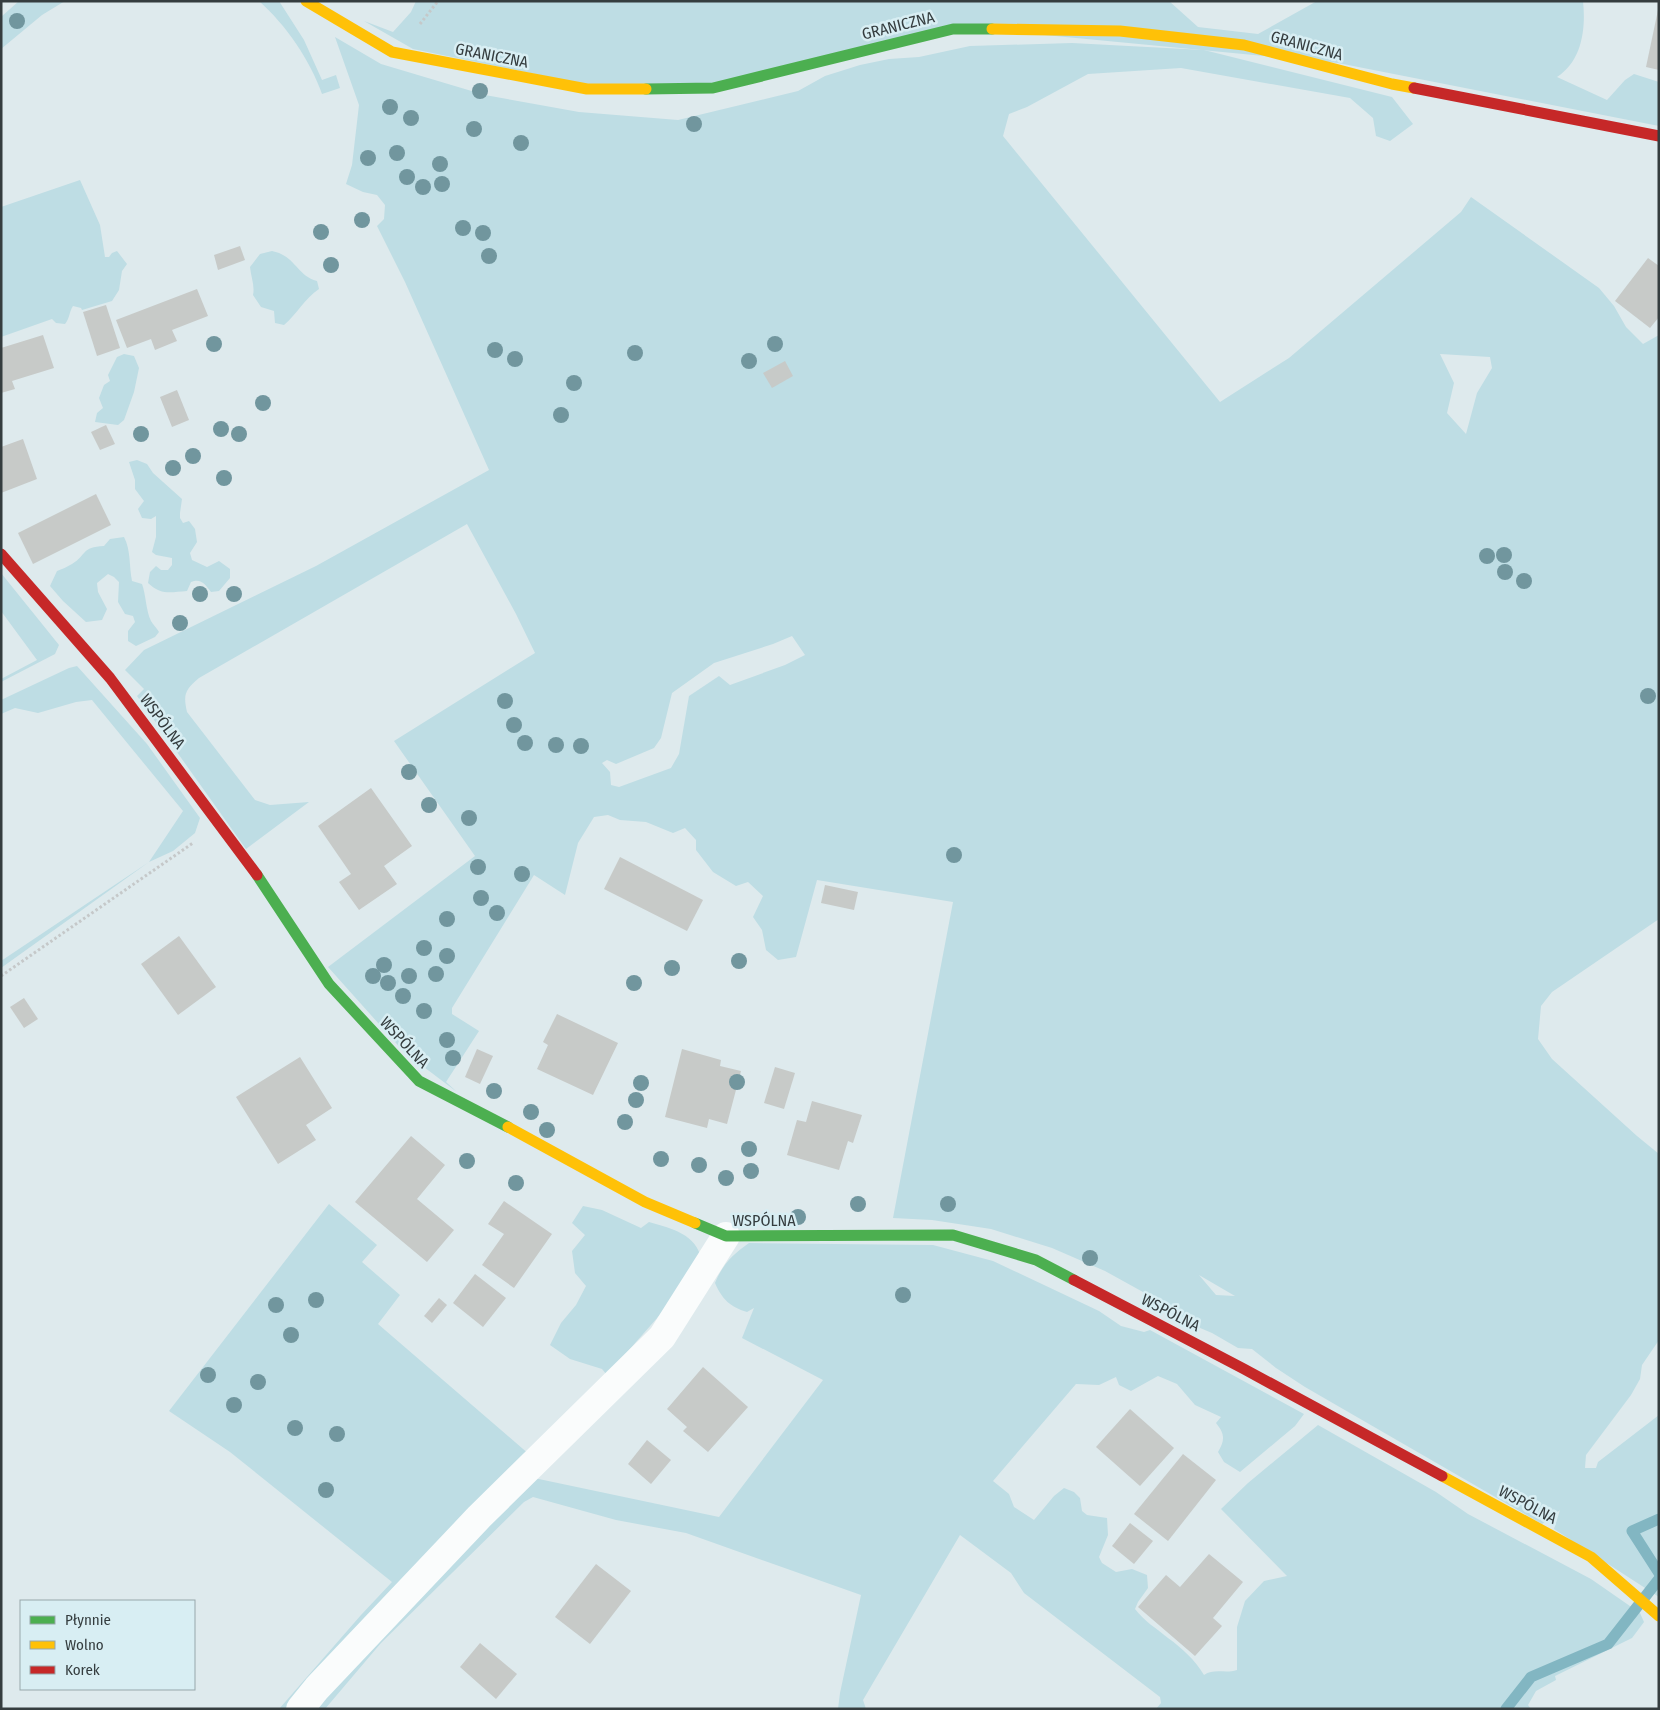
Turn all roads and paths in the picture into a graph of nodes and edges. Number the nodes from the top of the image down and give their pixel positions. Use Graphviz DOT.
graph roads {
  1 [pos="306,1"];
  2 [pos="1659,136"];
  3 [pos="1,554"];
  4 [pos="220,824"];
  5 [pos="1,976"];
  6 [pos="726,1236"];
  7 [pos="1659,1616"];
  8 [pos="300,1709"];
  1 -- 2 [label="street, GRANICZNA"];
  3 -- 4 [label="street, WSPÓLNA"];
  4 -- 5 [label="path"];
  4 -- 6 [label="street, WSPÓLNA"];
  6 -- 7 [label="street, WSPÓLNA"];
  6 -- 8 [label="street"];
}
